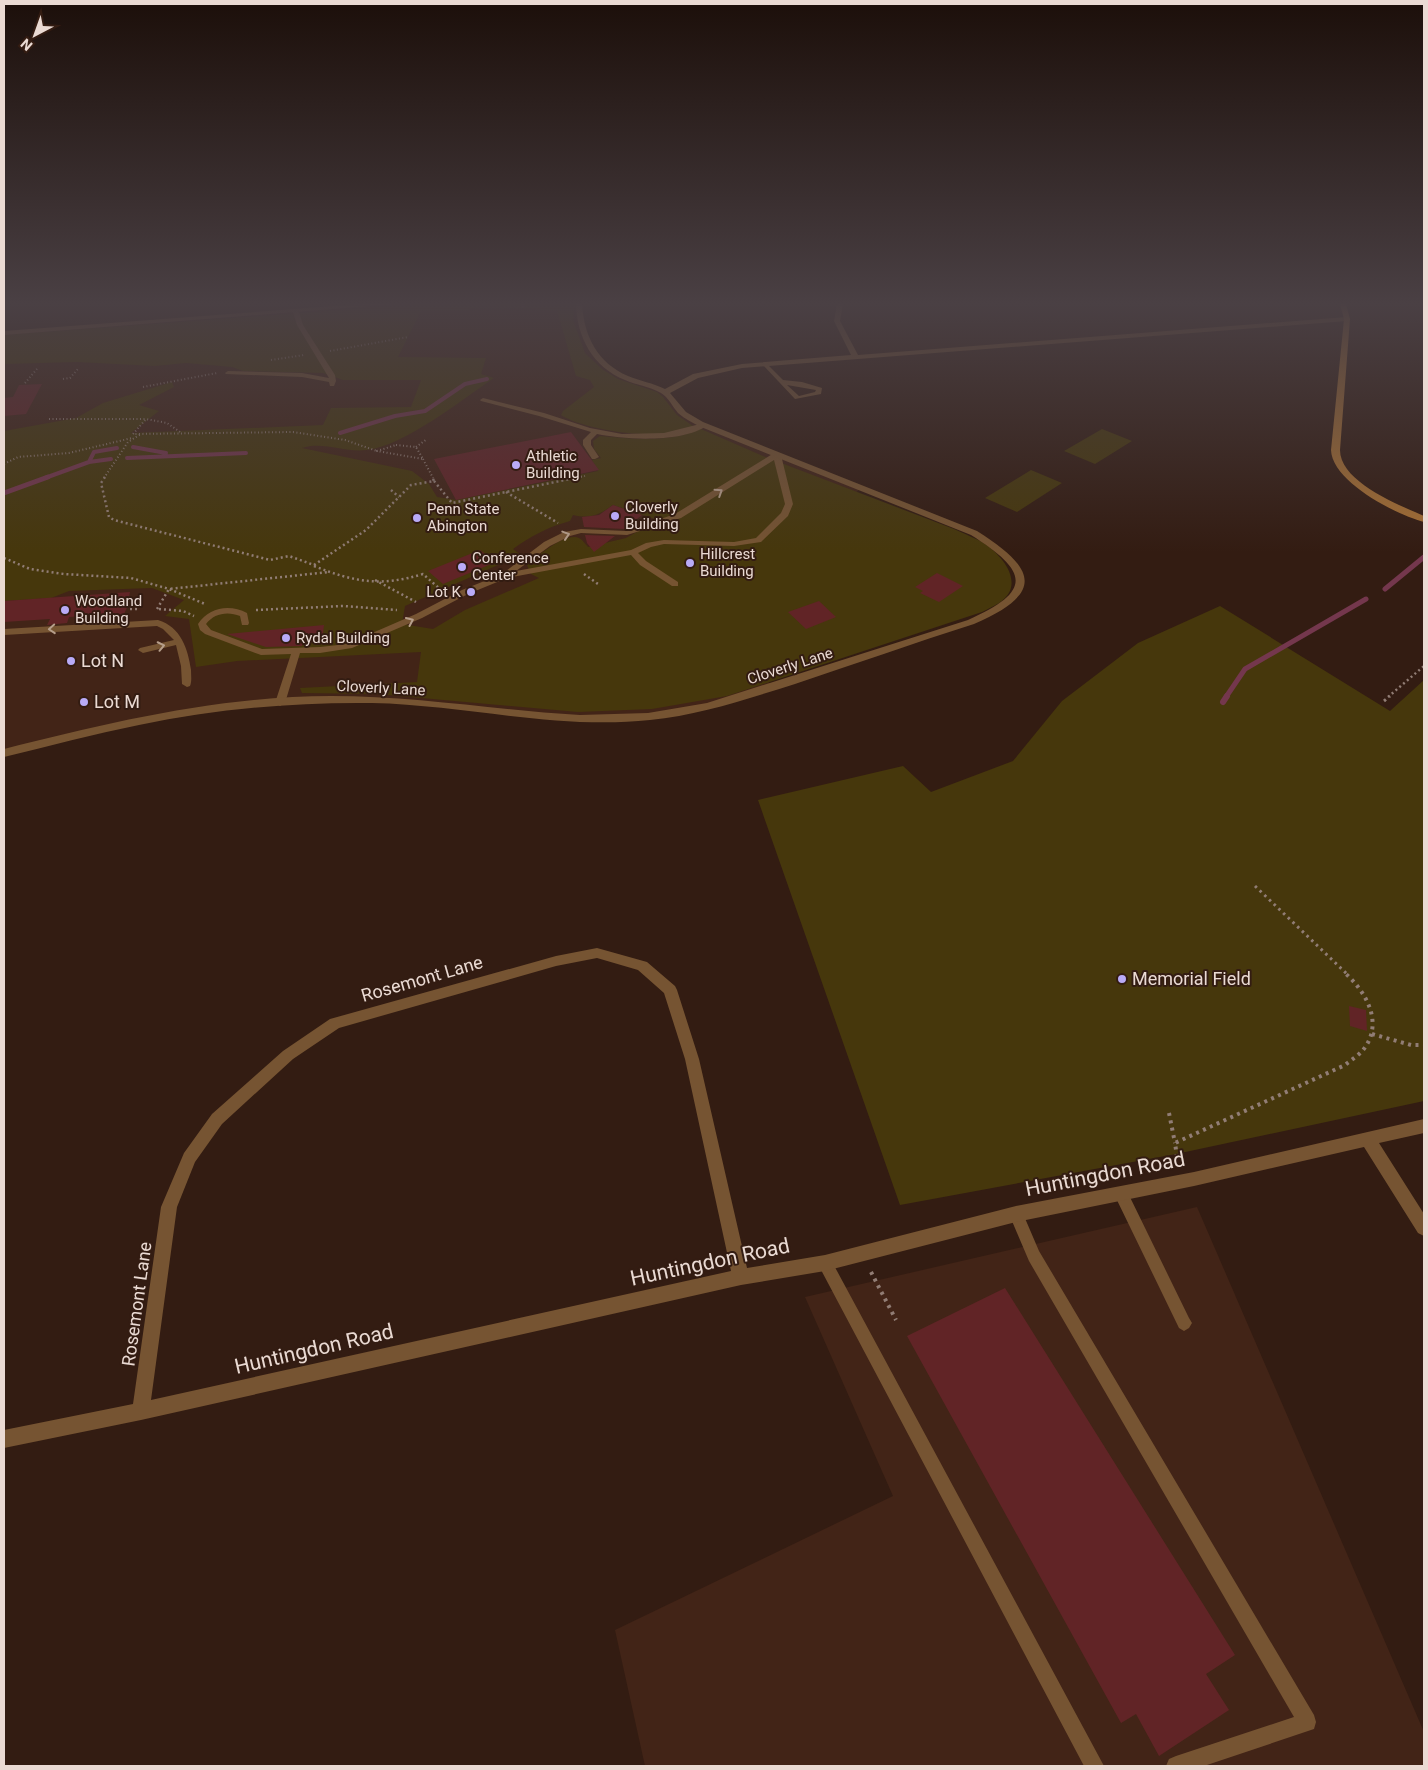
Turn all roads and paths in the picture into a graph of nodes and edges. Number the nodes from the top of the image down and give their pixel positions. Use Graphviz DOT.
graph roads {
  1 [pos="650,387"];
  2 [pos="676,387"];
  3 [pos="786,387"];
  4 [pos="811,387"];
  5 [pos="1342,387"];
  6 [pos="666,392"];
  7 [pos="483,400"];
  8 [pos="49,419"];
  9 [pos="146,419"];
  10 [pos="704,425"];
  11 [pos="180,432"];
  12 [pos="595,432"];
  13 [pos="141,434"];
  14 [pos="132,438"];
  15 [pos="427,439"];
  16 [pos="416,447"];
  17 [pos="377,451"];
  18 [pos="777,455"];
  19 [pos="595,457"];
  20 [pos="423,459"];
  21 [pos="4,463"];
  22 [pos="585,476"];
  23 [pos="434,481"];
  24 [pos="390,490"];
  25 [pos="506,492"];
  26 [pos="399,497"];
  27 [pos="1424,519"];
  28 [pos="574,532"];
  29 [pos="632,552"];
  30 [pos="4,558"];
  31 [pos="314,565"];
  32 [pos="329,572"];
  33 [pos="505,576"];
  34 [pos="375,580"];
  35 [pos="439,580"];
  36 [pos="434,584"];
  37 [pos="675,584"];
  38 [pos="169,589"];
  39 [pos="451,599"];
  40 [pos="415,602"];
  41 [pos="222,611"];
  42 [pos="236,611"];
  43 [pos="419,616"];
  44 [pos="152,617"];
  45 [pos="245,622"];
  46 [pos="4,632"];
  47 [pos="179,642"];
  48 [pos="143,650"];
  49 [pos="296,651"];
  50 [pos="1424,666"];
  51 [pos="187,684"];
  52 [pos="1384,701"];
  53 [pos="280,703"];
  54 [pos="4,753"];
  55 [pos="1255,886"];
  56 [pos="1372,1034"];
  57 [pos="1424,1045"];
  58 [pos="1169,1113"];
  59 [pos="1424,1126"];
  60 [pos="1367,1138"];
  61 [pos="1175,1143"];
  62 [pos="1177,1157"];
  63 [pos="1121,1194"];
  64 [pos="1016,1214"];
  65 [pos="1424,1228"];
  66 [pos="825,1263"];
  67 [pos="871,1272"];
  68 [pos="741,1277"];
  69 [pos="896,1320"];
  70 [pos="1184,1323"];
  71 [pos="141,1411"];
  72 [pos="4,1439"];
  73 [pos="1094,1766"];
  74 [pos="1176,1766"];
  1 -- 6 [label="street"];
  2 -- 6 [label="street"];
  3 -- 4 [label="lane"];
  5 -- 27 [label="main road"];
  6 -- 10 [label="street, Cloverly Lane"];
  7 -- 12 [label="lane"];
  8 -- 9 [label="path"];
  9 -- 11 [label="path"];
  9 -- 13 [label="path"];
  10 -- 12 [label="lane"];
  10 -- 18 [label="street, Cloverly Lane"];
  11 -- 13 [label="path"];
  11 -- 17 [label="path"];
  12 -- 19 [label="lane"];
  13 -- 14 [label="path"];
  14 -- 21 [label="path"];
  14 -- 31 [label="path"];
  15 -- 16 [label="path"];
  16 -- 17 [label="path"];
  16 -- 20 [label="path"];
  17 -- 20 [label="path"];
  28 -- 18 [label="lane, one-way"];
  18 -- 29 [label="lane"];
  18 -- 53 [label="street, Cloverly Lane"];
  20 -- 23 [label="path"];
  22 -- 25 [label="path"];
  23 -- 25 [label="path"];
  23 -- 26 [label="path"];
  24 -- 26 [label="path"];
  25 -- 28 [label="path"];
  26 -- 31 [label="path"];
  33 -- 28 [label="lane, one-way"];
  29 -- 33 [label="lane"];
  29 -- 37 [label="lane"];
  30 -- 38 [label="path"];
  31 -- 32 [label="path"];
  32 -- 34 [label="path"];
  32 -- 38 [label="path"];
  33 -- 39 [label="lane"];
  34 -- 36 [label="path"];
  34 -- 40 [label="path"];
  35 -- 36 [label="path"];
  36 -- 39 [label="path"];
  38 -- 41 [label="path"];
  38 -- 44 [label="path"];
  39 -- 43 [label="lane"];
  41 -- 42 [label="lane"];
  41 -- 49 [label="lane"];
  42 -- 43 [label="path"];
  42 -- 45 [label="lane"];
  49 -- 43 [label="lane, one-way"];
  47 -- 46 [label="lane, one-way"];
  48 -- 47 [label="lane, one-way"];
  47 -- 51 [label="lane"];
  49 -- 53 [label="lane"];
  50 -- 52 [label="path"];
  53 -- 54 [label="street, Cloverly Lane"];
  55 -- 56 [label="path"];
  56 -- 57 [label="path"];
  56 -- 61 [label="path"];
  58 -- 61 [label="path"];
  59 -- 60 [label="street, Huntingdon Road"];
  60 -- 63 [label="street, Huntingdon Road"];
  60 -- 65 [label="street"];
  61 -- 62 [label="path"];
  63 -- 64 [label="street, Huntingdon Road"];
  63 -- 70 [label="lane"];
  64 -- 66 [label="street, Huntingdon Road"];
  64 -- 74 [label="lane"];
  66 -- 68 [label="street, Huntingdon Road"];
  66 -- 73 [label="lane"];
  67 -- 69 [label="path"];
  68 -- 71 [label="street, Huntingdon Road"];
  68 -- 71 [label="street, Rosemont Lane"];
  71 -- 72 [label="street, Huntingdon Road"];
}
